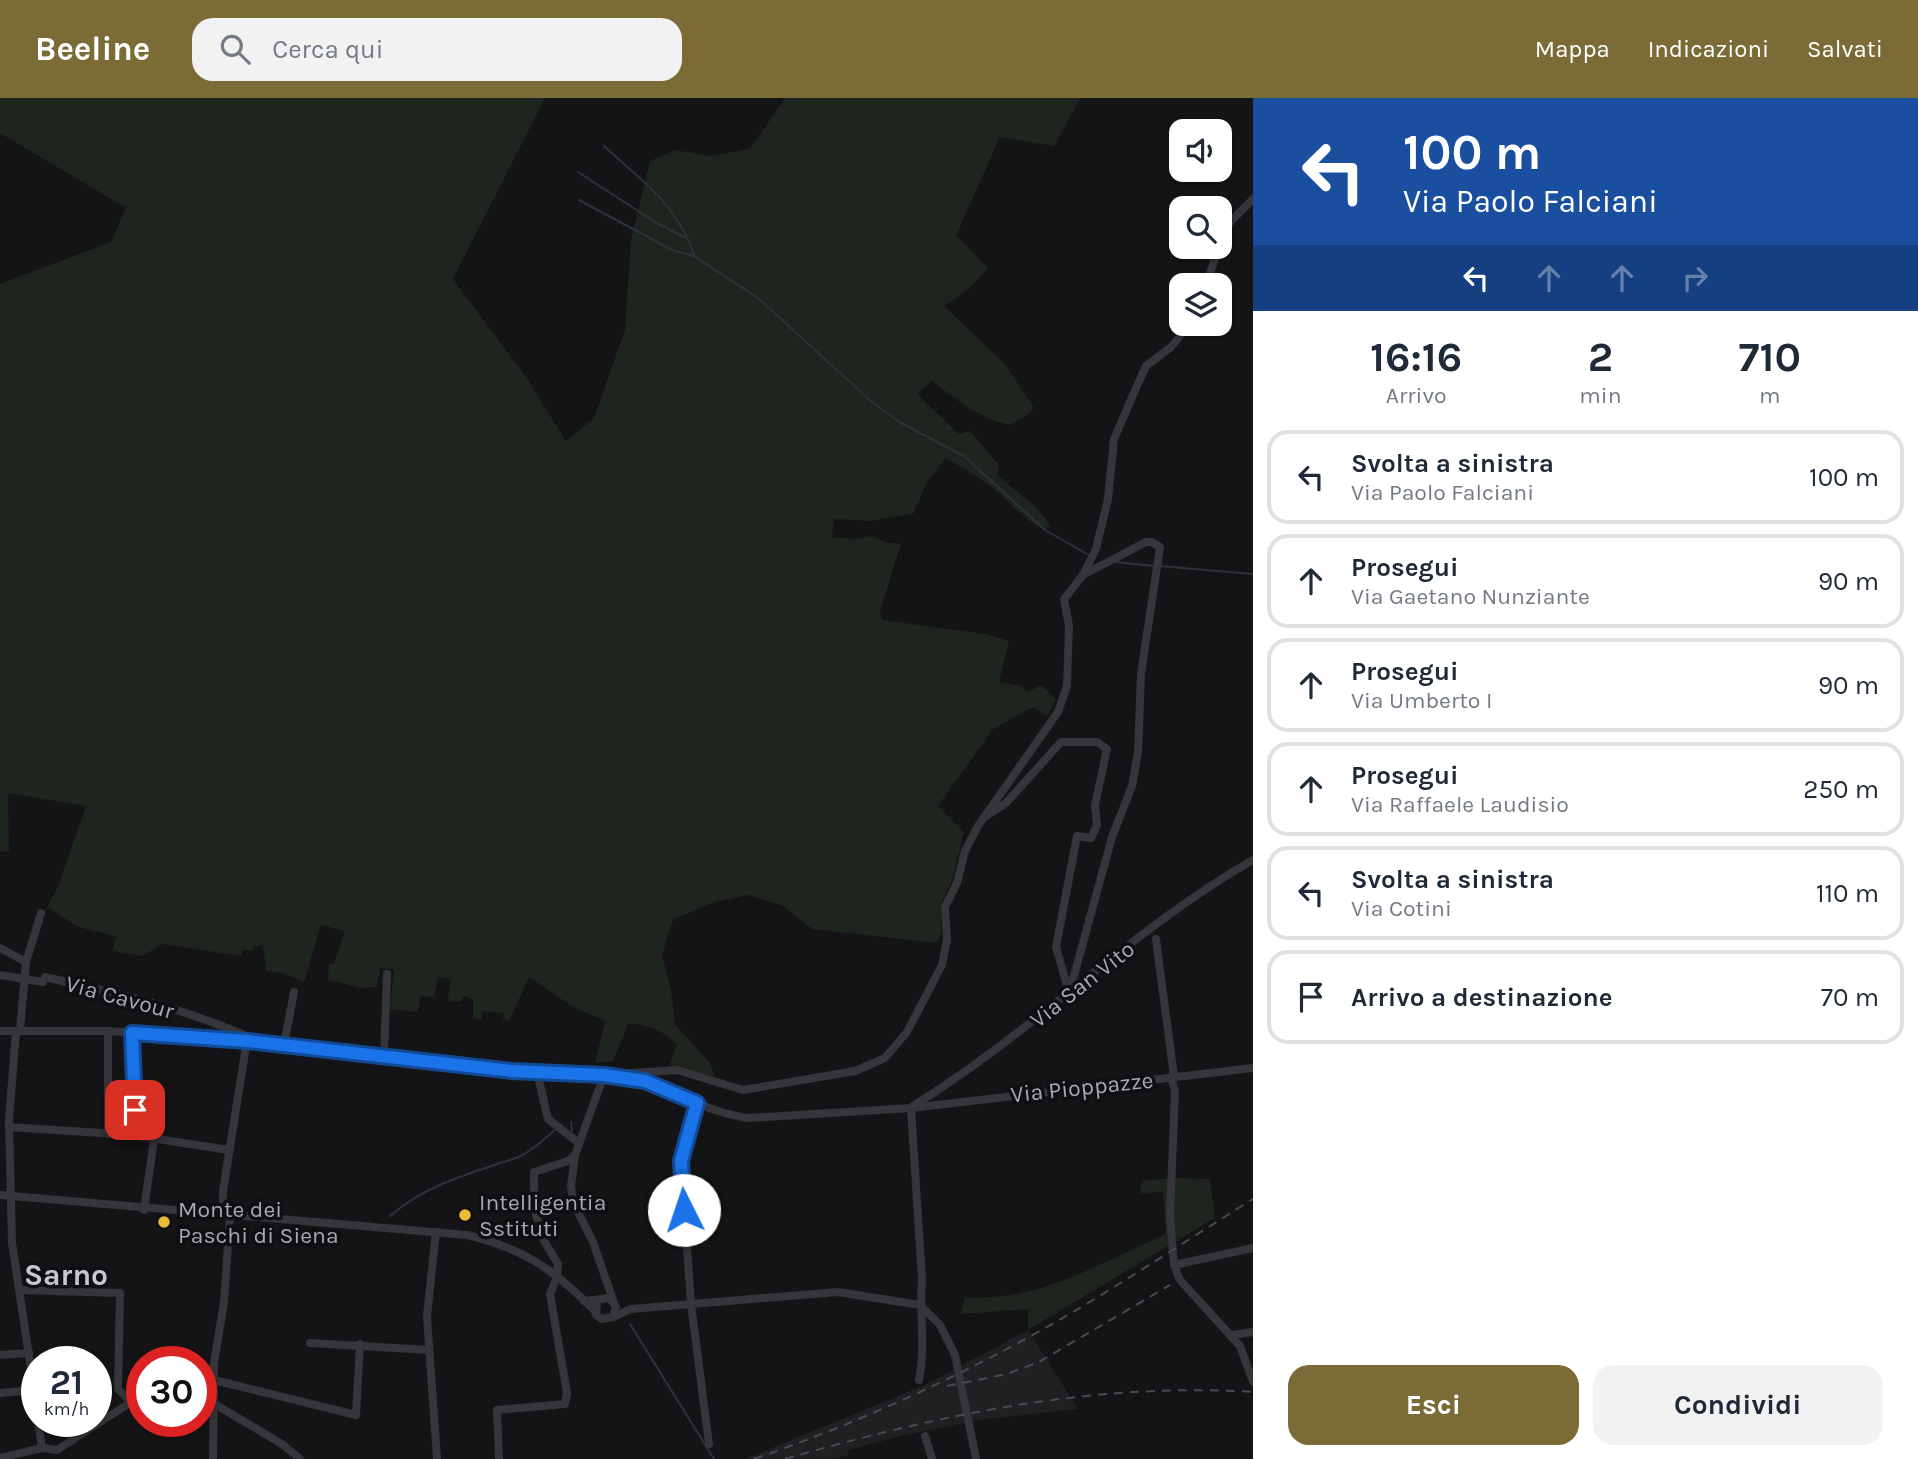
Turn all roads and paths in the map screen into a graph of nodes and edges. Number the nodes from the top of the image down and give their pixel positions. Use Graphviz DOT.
graph roads {
  1 [pos="1253,199"];
  2 [pos="1232,220"];
  3 [pos="1180,336"];
  4 [pos="1083,576"];
  5 [pos="983,818"];
  6 [pos="1253,860"];
  7 [pos="41,913"];
  8 [pos="1156,939"];
  9 [pos="0,948"];
  10 [pos="26,962"];
  11 [pos="387,974"];
  12 [pos="0,975"];
  13 [pos="23,978"];
  14 [pos="294,992"];
  15 [pos="1069,994"];
  16 [pos="18,1030"];
  17 [pos="0,1031"];
  18 [pos="108,1031"];
  19 [pos="132,1033"];
  20 [pos="247,1041"];
  21 [pos="258,1042"];
  22 [pos="284,1045"];
  23 [pos="384,1056"];
  24 [pos="1253,1068"];
  25 [pos="537,1072"];
  26 [pos="604,1075"];
  27 [pos="1172,1077"];
  28 [pos="697,1103"];
  29 [pos="911,1108"];
  30 [pos="9,1127"];
  31 [pos="108,1134"];
  32 [pos="135,1136"];
  33 [pos="154,1139"];
  34 [pos="579,1143"];
  35 [pos="229,1150"];
  36 [pos="575,1154"];
  37 [pos="5,1196"];
  38 [pos="144,1210"];
  39 [pos="226,1216"];
  40 [pos="436,1232"];
  41 [pos="12,1243"];
  42 [pos="0,1244"];
  43 [pos="1253,1248"];
  44 [pos="1174,1265"];
  45 [pos="557,1277"];
  46 [pos="610,1286"];
  47 [pos="19,1290"];
  48 [pos="598,1300"];
  49 [pos="584,1301"];
  50 [pos="614,1302"];
  51 [pos="691,1304"];
  52 [pos="920,1305"];
  53 [pos="631,1309"];
  54 [pos="595,1311"];
  55 [pos="613,1317"];
  56 [pos="1253,1332"];
  57 [pos="1232,1335"];
  58 [pos="310,1343"];
  59 [pos="360,1344"];
  60 [pos="28,1346"];
  61 [pos="429,1350"];
  62 [pos="21,1354"];
  63 [pos="0,1355"];
  64 [pos="217,1357"];
  65 [pos="919,1380"];
  66 [pos="217,1381"];
  67 [pos="1253,1382"];
  68 [pos="21,1391"];
  69 [pos="0,1393"];
  70 [pos="126,1397"];
  71 [pos="126,1404"];
  72 [pos="217,1408"];
  73 [pos="925,1436"];
  74 [pos="40,1437"];
  75 [pos="213,1437"];
  76 [pos="709,1444"];
  77 [pos="42,1448"];
  78 [pos="57,1450"];
  79 [pos="439,1456"];
  80 [pos="0,1458"];
  81 [pos="62,1459"];
  82 [pos="213,1459"];
  83 [pos="300,1459"];
  84 [pos="499,1459"];
  85 [pos="932,1459"];
  86 [pos="976,1459"];
  1 -- 2 [label="street"];
  3 -- 4 [label="street"];
  4 -- 5 [label="street"];
  4 -- 15 [label="street"];
  5 -- 15 [label="street"];
  5 -- 26 [label="street"];
  6 -- 15 [label="street, Via San Vito"];
  7 -- 10 [label="street"];
  8 -- 27 [label="street"];
  9 -- 10 [label="street"];
  10 -- 13 [label="street"];
  11 -- 23 [label="street"];
  12 -- 13 [label="street, Via Cavour"];
  13 -- 16 [label="street"];
  13 -- 21 [label="street, Via Cavour"];
  14 -- 22 [label="street"];
  15 -- 29 [label="street, Via San Vito"];
  16 -- 17 [label="street"];
  16 -- 18 [label="street"];
  16 -- 30 [label="street"];
  18 -- 19 [label="street"];
  18 -- 31 [label="street"];
  19 -- 20 [label="street"];
  19 -- 32 [label="street"];
  20 -- 21 [label="street"];
  20 -- 35 [label="street"];
  21 -- 22 [label="street"];
  22 -- 23 [label="street"];
  23 -- 25 [label="street"];
  24 -- 27 [label="street, Via Pioppazze"];
  25 -- 26 [label="street"];
  25 -- 34 [label="street"];
  26 -- 28 [label="street, Via Pioppazze"];
  26 -- 34 [label="street"];
  27 -- 29 [label="street, Via Pioppazze"];
  27 -- 44 [label="street"];
  28 -- 29 [label="street, Via Pioppazze"];
  28 -- 51 [label="street"];
  29 -- 52 [label="street"];
  30 -- 31 [label="street"];
  30 -- 37 [label="street"];
  31 -- 32 [label="street"];
  32 -- 33 [label="street"];
  33 -- 35 [label="street"];
  33 -- 38 [label="street"];
  34 -- 36 [label="street"];
  35 -- 39 [label="street"];
  36 -- 45 [label="street"];
  36 -- 46 [label="street"];
  37 -- 38 [label="street"];
  37 -- 41 [label="street"];
  38 -- 39 [label="street"];
  39 -- 40 [label="street"];
  39 -- 64 [label="street"];
  40 -- 45 [label="street"];
  40 -- 61 [label="street"];
  41 -- 42 [label="street"];
  41 -- 47 [label="street"];
  43 -- 44 [label="street"];
  44 -- 57 [label="street"];
  45 -- 49 [label="street"];
  45 -- 84 [label="street"];
  46 -- 48 [label="street"];
  46 -- 50 [label="street"];
  47 -- 60 [label="street"];
  47 -- 70 [label="street"];
  48 -- 49 [label="street"];
  48 -- 50 [label="street"];
  48 -- 54 [label="street"];
  49 -- 54 [label="street"];
  50 -- 53 [label="street"];
  50 -- 55 [label="street"];
  51 -- 52 [label="street"];
  51 -- 53 [label="street"];
  51 -- 76 [label="street"];
  52 -- 65 [label="street"];
  52 -- 86 [label="street"];
  53 -- 55 [label="street"];
  54 -- 55 [label="street"];
  56 -- 57 [label="street"];
  57 -- 67 [label="street"];
  58 -- 59 [label="street"];
  59 -- 61 [label="street"];
  59 -- 66 [label="street"];
  61 -- 79 [label="street"];
  62 -- 63 [label="street"];
  68 -- 69 [label="street"];
  71 -- 78 [label="street"];
  72 -- 83 [label="street"];
  73 -- 85 [label="street"];
  74 -- 77 [label="street"];
  75 -- 82 [label="street"];
  77 -- 78 [label="street"];
  77 -- 80 [label="street"];
  78 -- 81 [label="street"];
}
